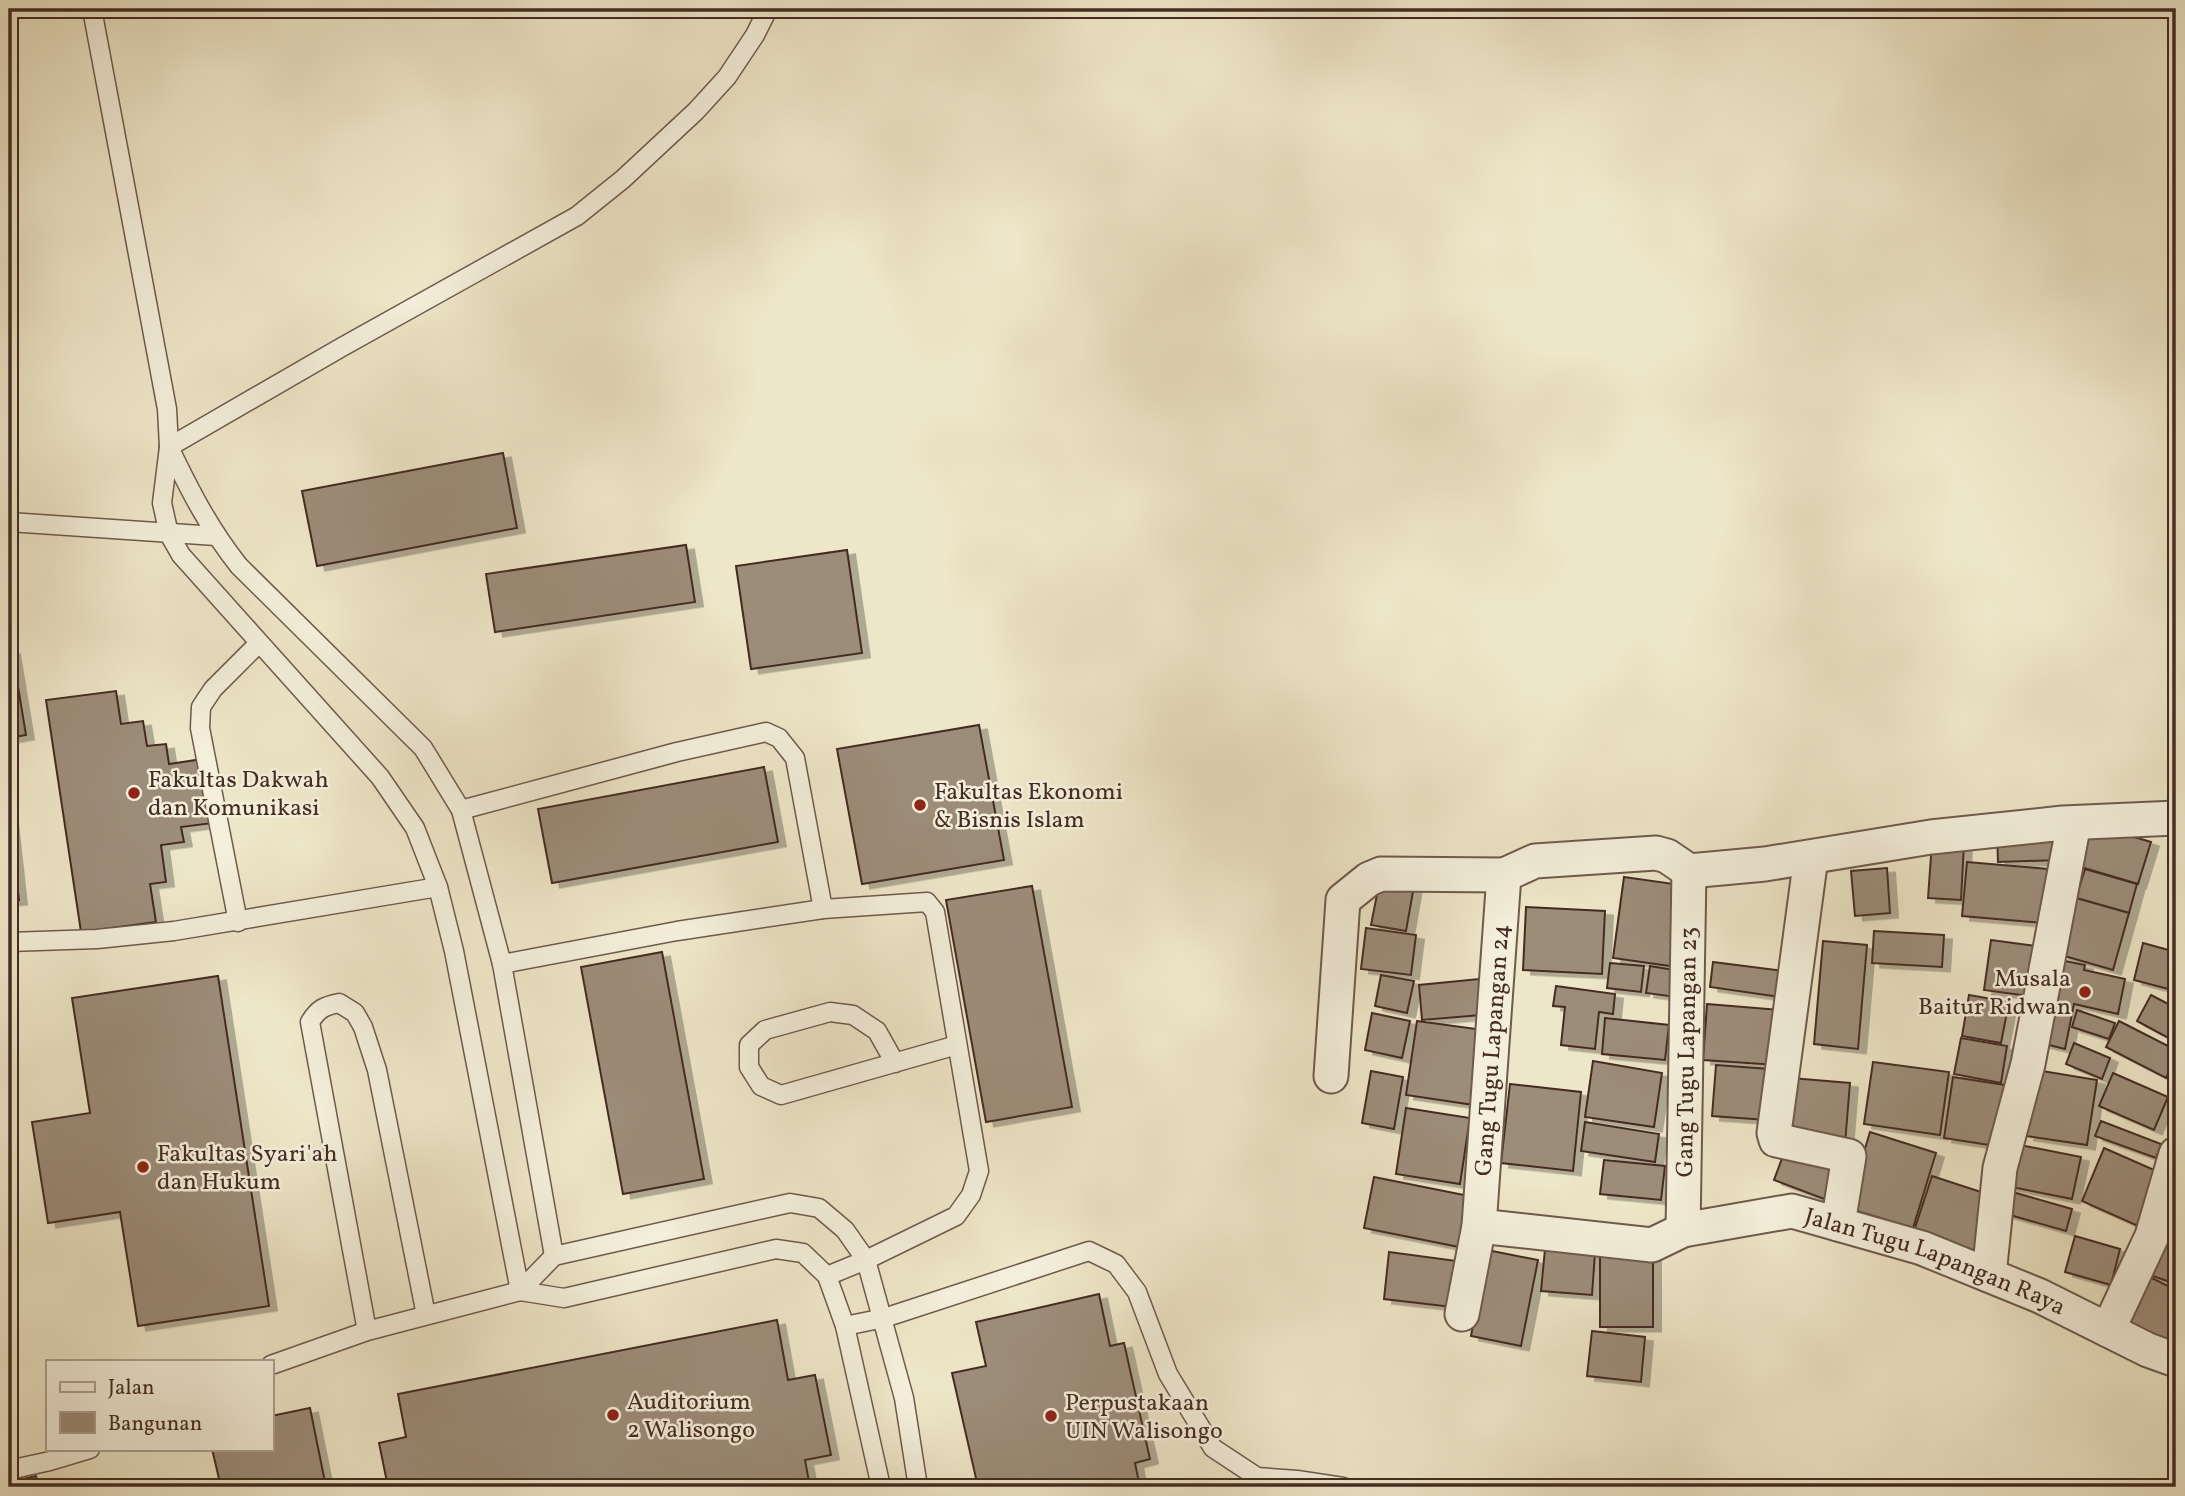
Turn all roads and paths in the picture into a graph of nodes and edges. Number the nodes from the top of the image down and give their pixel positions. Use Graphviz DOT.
graph roads {
  1 [pos="92,9"];
  2 [pos="768,9"];
  3 [pos="169,447"];
  4 [pos="9,522"];
  5 [pos="169,534"];
  6 [pos="216,536"];
  7 [pos="259,643"];
  8 [pos="461,810"];
  9 [pos="2176,818"];
  10 [pos="2074,823"];
  11 [pos="1811,857"];
  12 [pos="1689,871"];
  13 [pos="1504,875"];
  14 [pos="438,887"];
  15 [pos="823,909"];
  16 [pos="238,922"];
  17 [pos="9,942"];
  18 [pos="502,964"];
  19 [pos="957,1045"];
  20 [pos="895,1063"];
  21 [pos="1331,1076"];
  22 [pos="2176,1154"];
  23 [pos="1838,1224"];
  24 [pos="1479,1226"];
  25 [pos="1683,1230"];
  26 [pos="554,1256"];
  27 [pos="866,1260"];
  28 [pos="1989,1275"];
  29 [pos="827,1276"];
  30 [pos="520,1291"];
  31 [pos="1462,1314"];
  32 [pos="426,1315"];
  33 [pos="884,1318"];
  34 [pos="845,1326"];
  35 [pos="2108,1330"];
  36 [pos="366,1331"];
  37 [pos="2176,1360"];
  38 [pos="273,1364"];
  39 [pos="87,1450"];
  40 [pos="9,1470"];
  41 [pos="881,1487"];
  42 [pos="918,1487"];
  43 [pos="1343,1487"];
  1 -- 3 [label="lane"];
  2 -- 3 [label="lane"];
  3 -- 5 [label="lane"];
  3 -- 6 [label="lane"];
  4 -- 5 [label="lane"];
  5 -- 6 [label="lane"];
  5 -- 7 [label="lane"];
  6 -- 8 [label="lane"];
  7 -- 14 [label="lane"];
  7 -- 16 [label="lane"];
  8 -- 15 [label="lane"];
  8 -- 18 [label="lane"];
  9 -- 10 [label="street"];
  10 -- 11 [label="street"];
  10 -- 28 [label="street"];
  11 -- 12 [label="street"];
  11 -- 23 [label="street"];
  12 -- 13 [label="street"];
  12 -- 25 [label="street, Gang Tugu Lapangan 23"];
  13 -- 21 [label="street"];
  13 -- 24 [label="street, Gang Tugu Lapangan 24"];
  14 -- 16 [label="lane"];
  14 -- 30 [label="lane"];
  15 -- 18 [label="lane"];
  15 -- 19 [label="lane"];
  16 -- 17 [label="lane"];
  18 -- 26 [label="lane"];
  19 -- 20 [label="lane"];
  19 -- 27 [label="lane"];
  20 -- 20 [label="lane"];
  22 -- 35 [label="street"];
  23 -- 25 [label="street, Jalan Tugu Lapangan Raya"];
  23 -- 28 [label="street, Jalan Tugu Lapangan Raya"];
  24 -- 25 [label="street"];
  24 -- 31 [label="street, Gang Tugu Lapangan 24"];
  26 -- 27 [label="lane"];
  26 -- 30 [label="lane"];
  27 -- 29 [label="lane"];
  27 -- 33 [label="lane"];
  28 -- 35 [label="street, Jalan Tugu Lapangan Raya"];
  29 -- 30 [label="lane"];
  29 -- 34 [label="lane"];
  30 -- 32 [label="lane"];
  32 -- 36 [label="lane"];
  32 -- 36 [label="lane"];
  33 -- 34 [label="lane"];
  33 -- 42 [label="lane"];
  33 -- 43 [label="lane"];
  34 -- 41 [label="lane"];
  35 -- 37 [label="street, Jalan Tugu Lapangan Raya"];
  36 -- 38 [label="lane"];
  39 -- 40 [label="lane"];
}
